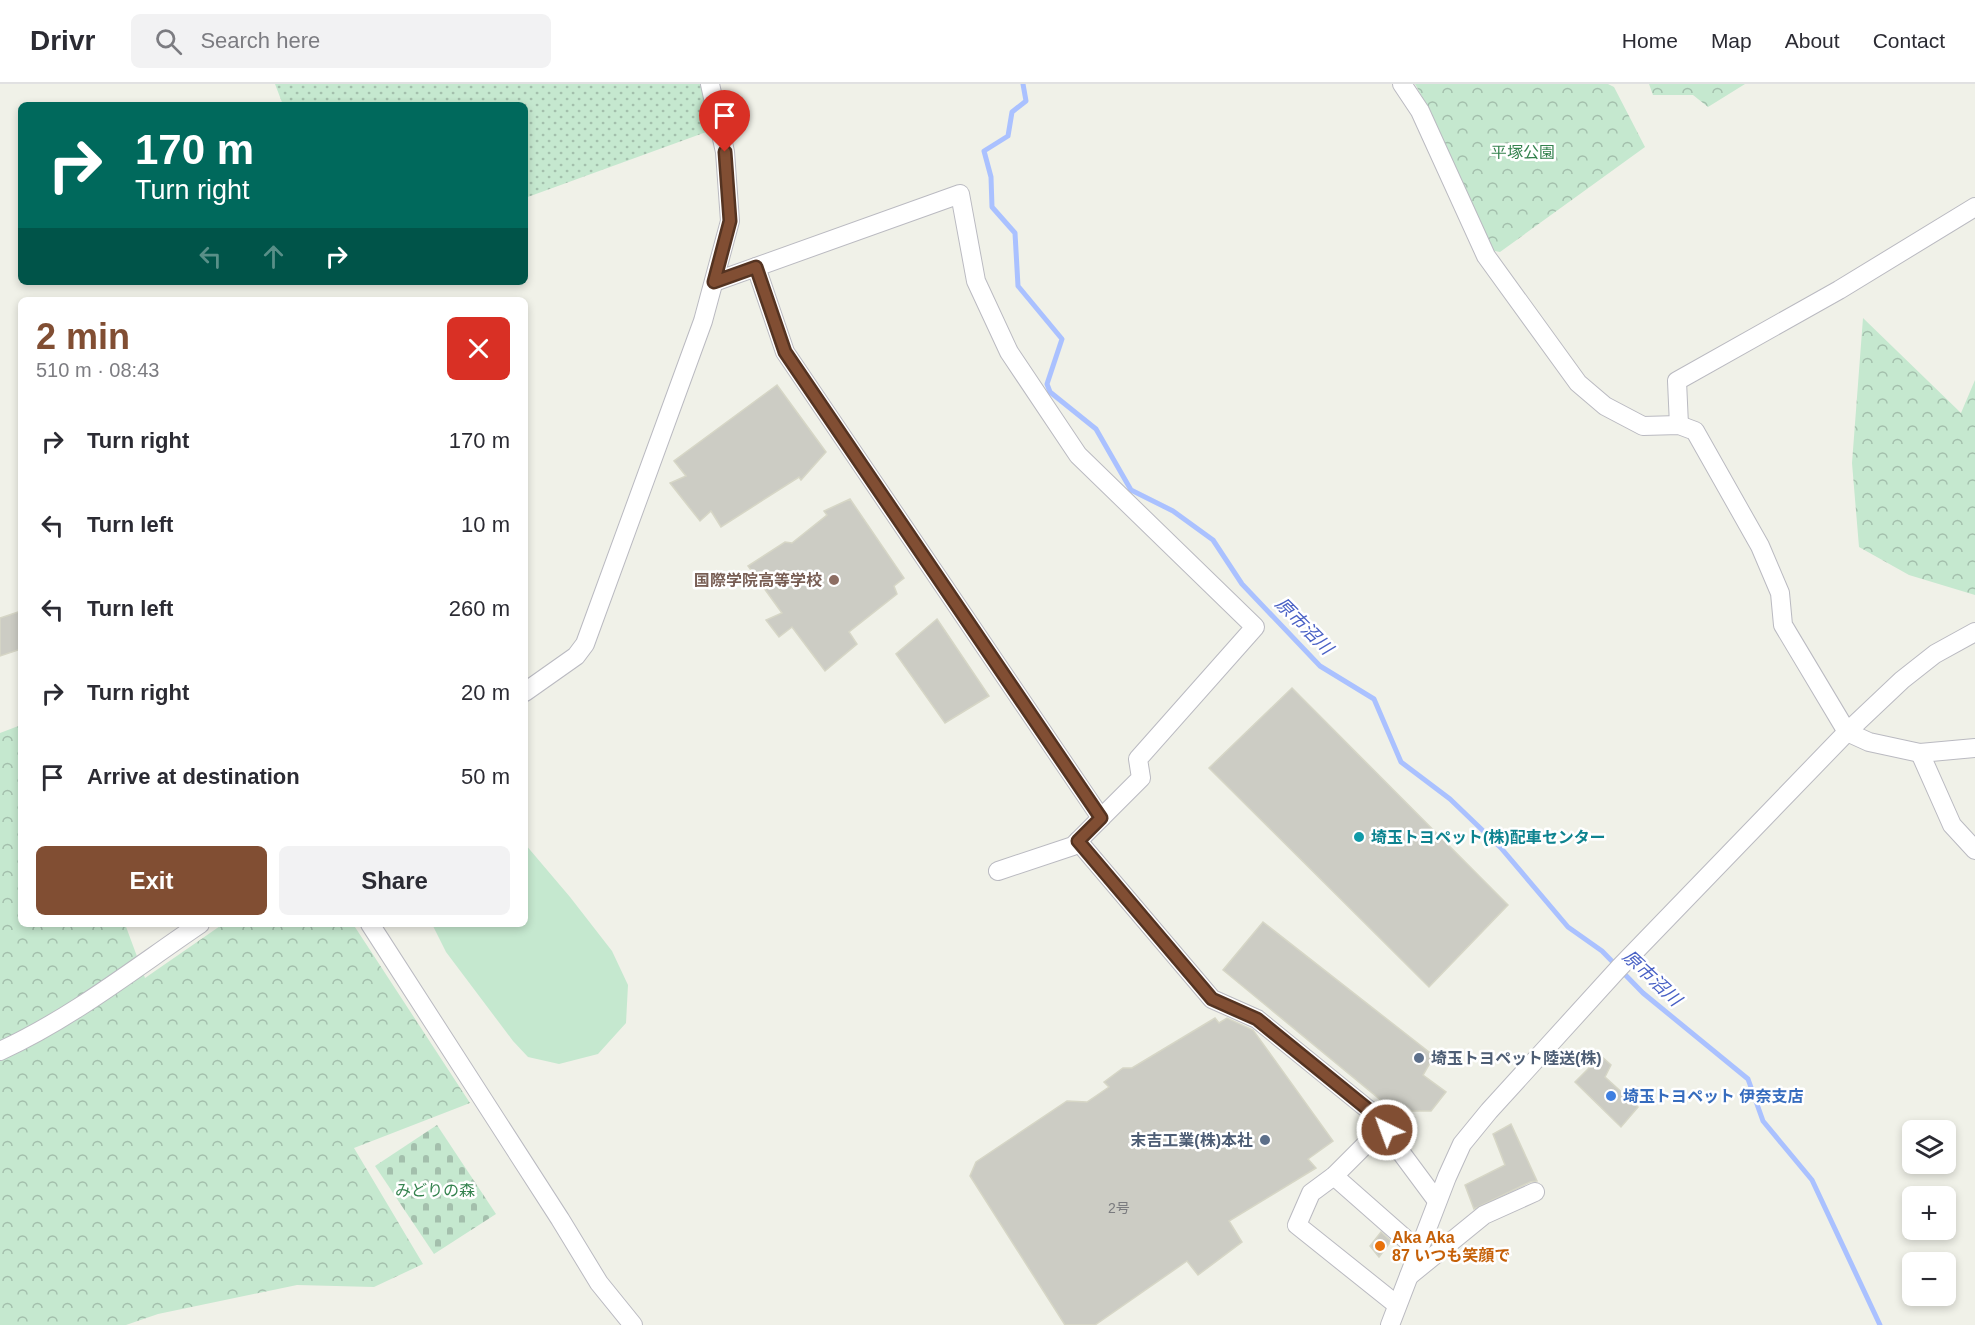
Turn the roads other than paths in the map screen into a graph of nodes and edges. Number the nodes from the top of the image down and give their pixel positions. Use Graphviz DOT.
graph roads {
  1 [pos="710,84"];
  2 [pos="1402,84"];
  3 [pos="1975,207"];
  4 [pos="756,267"];
  5 [pos="714,282"];
  6 [pos="1678,425"];
  7 [pos="1975,632"];
  8 [pos="528,690"];
  9 [pos="1847,732"];
  10 [pos="1975,748"];
  11 [pos="1920,753"];
  12 [pos="1101,818"];
  13 [pos="1078,841"];
  14 [pos="1975,850"];
  15 [pos="998,871"];
  16 [pos="196,927"];
  17 [pos="372,927"];
  18 [pos="0,1051"];
  19 [pos="1386,1124"];
  20 [pos="1334,1176"];
  21 [pos="1535,1192"];
  22 [pos="1437,1201"];
  23 [pos="1418,1250"];
  24 [pos="1407,1278"];
  25 [pos="1397,1305"];
  26 [pos="633,1325"];
  27 [pos="1390,1325"];
  1 -- 5 [label="street"];
  2 -- 6 [label="street"];
  3 -- 6 [label="street"];
  4 -- 5 [label="street"];
  4 -- 12 [label="street"];
  4 -- 12 [label="street"];
  5 -- 8 [label="street"];
  6 -- 9 [label="street"];
  7 -- 9 [label="street"];
  9 -- 11 [label="street"];
  9 -- 22 [label="street"];
  10 -- 11 [label="street"];
  11 -- 14 [label="street"];
  12 -- 13 [label="street"];
  13 -- 15 [label="street"];
  13 -- 19 [label="street"];
  16 -- 18 [label="street"];
  17 -- 26 [label="street"];
  19 -- 20 [label="street"];
  19 -- 22 [label="street"];
  20 -- 23 [label="street"];
  20 -- 25 [label="street"];
  21 -- 24 [label="street"];
  22 -- 23 [label="street"];
  23 -- 24 [label="street"];
  24 -- 25 [label="street"];
  25 -- 27 [label="street"];
}
